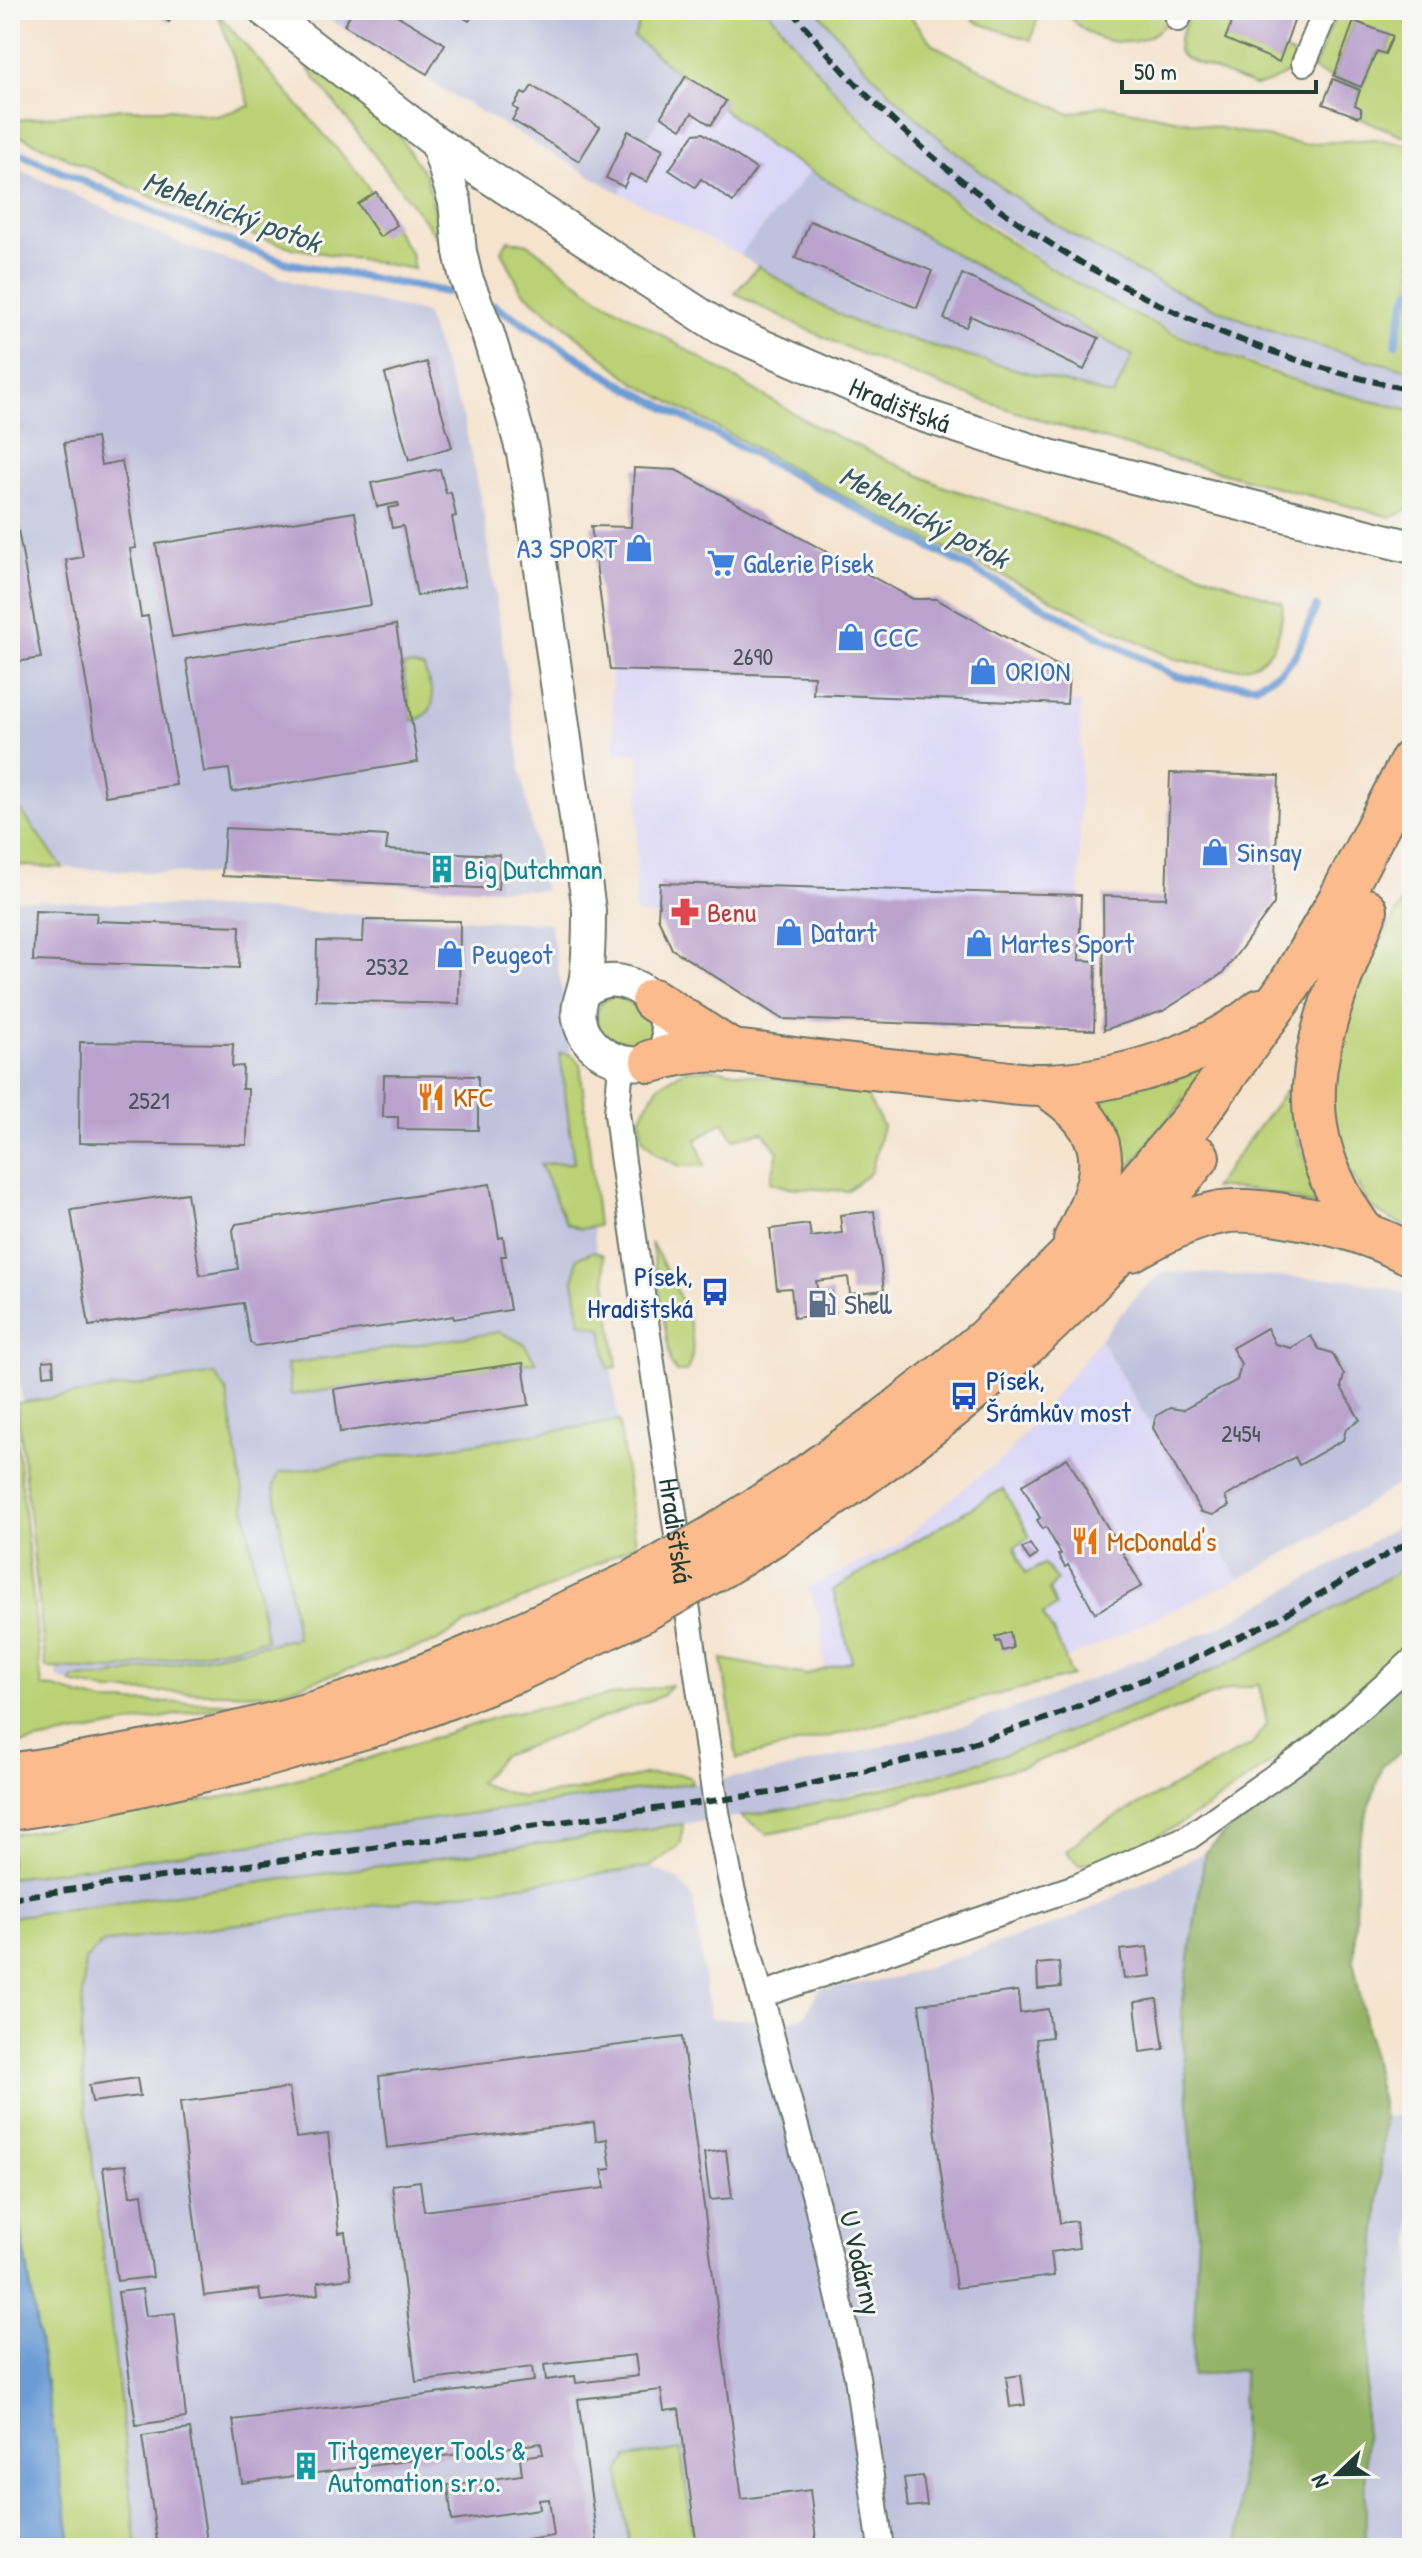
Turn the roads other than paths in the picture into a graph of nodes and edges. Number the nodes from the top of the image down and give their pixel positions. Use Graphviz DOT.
graph roads {
  1 [pos="264,10"];
  2 [pos="1326,10"];
  3 [pos="1304,63"];
  4 [pos="437,143"];
  5 [pos="1412,547"];
  6 [pos="1412,760"];
  7 [pos="1412,819"];
  8 [pos="589,910"];
  9 [pos="1366,910"];
  10 [pos="1289,986"];
  11 [pos="584,992"];
  12 [pos="646,994"];
  13 [pos="728,1049"];
  14 [pos="636,1062"];
  15 [pos="1045,1085"];
  16 [pos="1364,1234"];
  17 [pos="1412,1254"];
  18 [pos="1104,1268"];
  19 [pos="1053,1274"];
  20 [pos="717,1551"];
  21 [pos="1412,1661"];
  22 [pos="10,1775"];
  23 [pos="82,1781"];
  24 [pos="10,1809"];
  25 [pos="762,1995"];
  26 [pos="881,2548"];
  1 -- 4 [label="street, Hradišťská"];
  2 -- 3 [label="street"];
  4 -- 5 [label="street, Hradišťská"];
  4 -- 8 [label="street, Hradišťská"];
  6 -- 10 [label="highway"];
  7 -- 9 [label="highway"];
  8 -- 11 [label="street, Hradišťská"];
  8 -- 12 [label="street, Hradišťská"];
  9 -- 16 [label="highway"];
  9 -- 18 [label="highway"];
  10 -- 15 [label="highway"];
  10 -- 19 [label="highway"];
  11 -- 12 [label="street"];
  11 -- 14 [label="street, Hradišťská"];
  12 -- 13 [label="highway"];
  12 -- 14 [label="street, Hradišťská"];
  13 -- 14 [label="highway"];
  13 -- 15 [label="highway"];
  14 -- 25 [label="street, Hradišťská"];
  15 -- 19 [label="highway"];
  16 -- 17 [label="highway"];
  16 -- 18 [label="highway"];
  18 -- 20 [label="highway"];
  19 -- 20 [label="highway"];
  20 -- 23 [label="highway, bridge"];
  21 -- 25 [label="street"];
  22 -- 23 [label="highway"];
  23 -- 24 [label="highway"];
  25 -- 26 [label="street, U Vodárny"];
}
